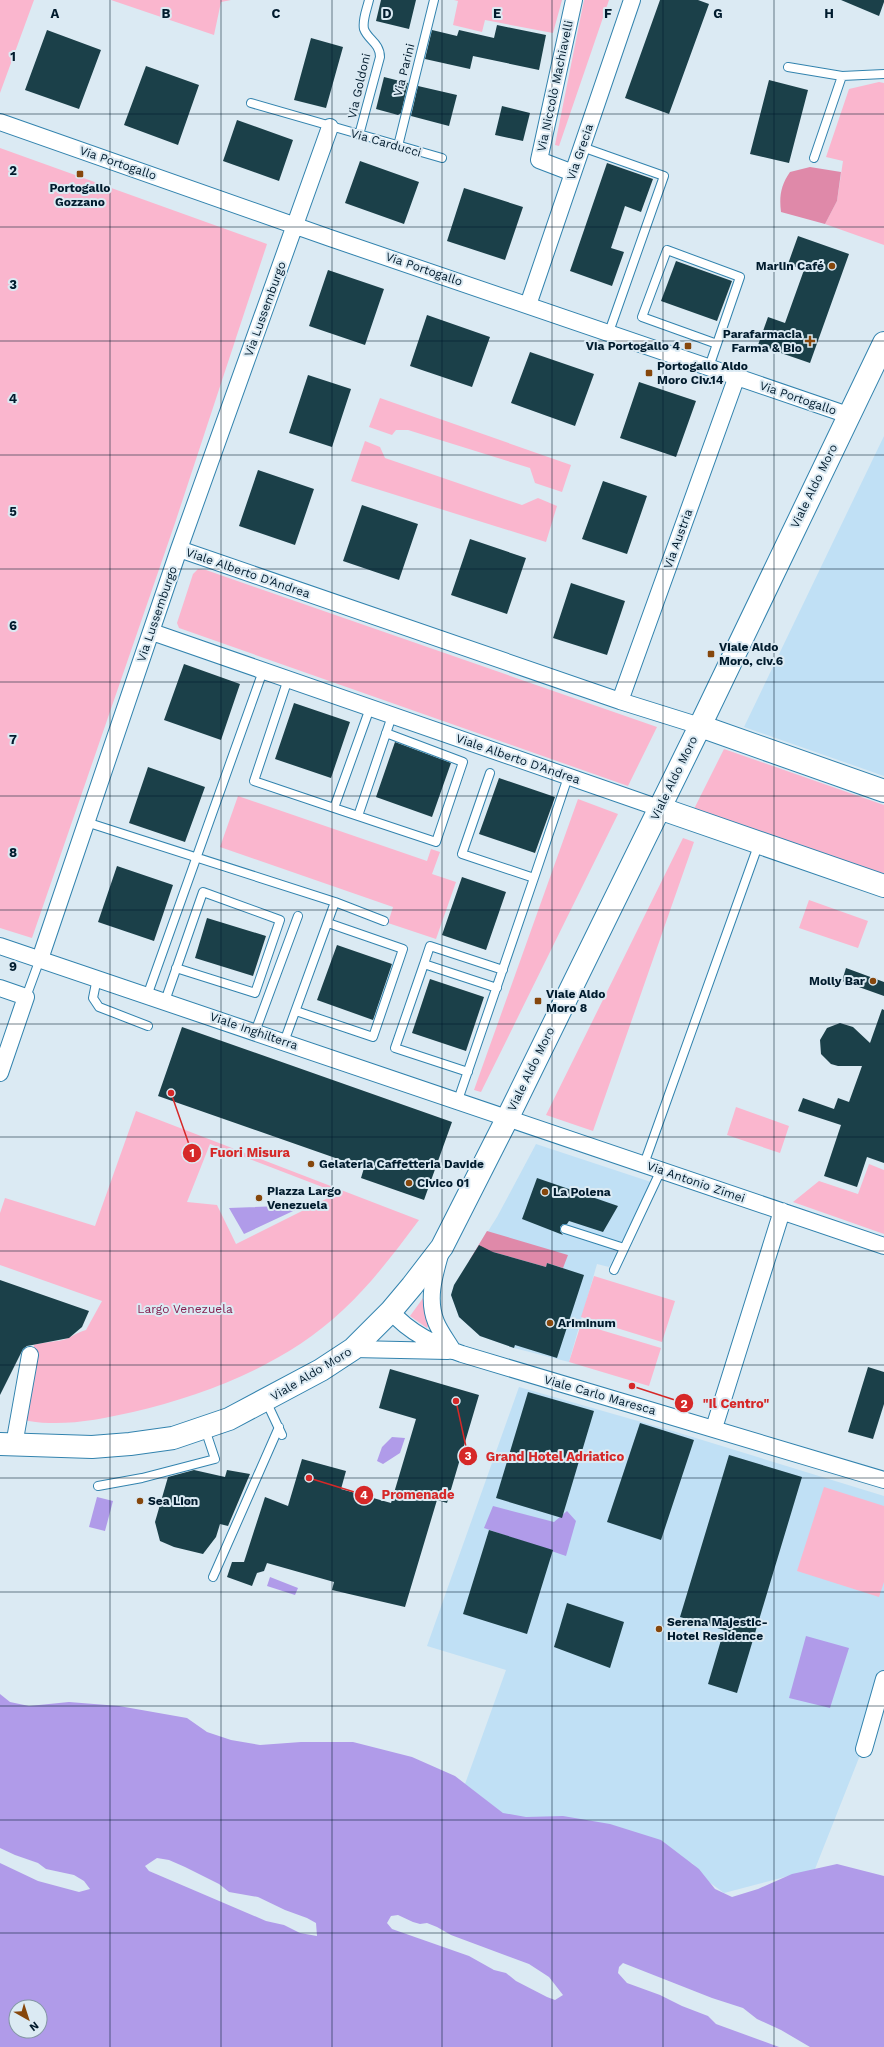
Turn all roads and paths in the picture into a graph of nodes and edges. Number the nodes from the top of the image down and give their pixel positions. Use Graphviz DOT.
graph roads {
  1 [pos="369,0"];
  2 [pos="434,0"];
  3 [pos="574,0"];
  4 [pos="632,0"];
  5 [pos="788,67"];
  6 [pos="884,74"];
  7 [pos="842,76"];
  8 [pos="251,103"];
  9 [pos="0,122"];
  10 [pos="324,125"];
  11 [pos="359,135"];
  12 [pos="398,146"];
  13 [pos="582,147"];
  14 [pos="442,158"];
  15 [pos="814,158"];
  16 [pos="573,173"];
  17 [pos="295,226"];
  18 [pos="528,304"];
  19 [pos="609,332"];
  20 [pos="884,343"];
  21 [pos="717,344"];
  22 [pos="709,367"];
  23 [pos="737,376"];
  24 [pos="848,416"];
  25 [pos="179,549"];
  26 [pos="152,632"];
  27 [pos="263,671"];
  28 [pos="288,679"];
  29 [pos="620,701"];
  30 [pos="370,708"];
  31 [pos="392,716"];
  32 [pos="700,726"];
  33 [pos="386,733"];
  34 [pos="490,773"];
  35 [pos="568,777"];
  36 [pos="884,791"];
  37 [pos="334,808"];
  38 [pos="659,808"];
  39 [pos="358,816"];
  40 [pos="86,822"];
  41 [pos="759,842"];
  42 [pos="196,858"];
  43 [pos="534,878"];
  44 [pos="884,886"];
  45 [pos="335,902"];
  46 [pos="298,916"];
  47 [pos="384,921"];
  48 [pos="328,923"];
  49 [pos="0,946"];
  50 [pos="40,959"];
  51 [pos="424,964"];
  52 [pos="176,968"];
  53 [pos="503,970"];
  54 [pos="97,978"];
  55 [pos="0,988"];
  56 [pos="497,988"];
  57 [pos="147,996"];
  58 [pos="26,997"];
  59 [pos="165,1001"];
  60 [pos="296,1011"];
  61 [pos="148,1026"];
  62 [pos="255,1032"];
  63 [pos="284,1042"];
  64 [pos="468,1072"];
  65 [pos="0,1073"];
  66 [pos="458,1100"];
  67 [pos="508,1117"];
  68 [pos="644,1164"];
  69 [pos="661,1170"];
  70 [pos="782,1211"];
  71 [pos="565,1230"];
  72 [pos="884,1246"];
  73 [pos="442,1247"];
  74 [pos="623,1251"];
  75 [pos="614,1270"];
  76 [pos="391,1311"];
  77 [pos="353,1349"];
  78 [pos="453,1351"];
  79 [pos="30,1355"];
  80 [pos="266,1401"];
  81 [pos="714,1428"];
  82 [pos="205,1429"];
  83 [pos="7,1445"];
  84 [pos="884,1480"];
  85 [pos="98,1486"];
  86 [pos="213,1577"];
  87 [pos="884,1679"];
  88 [pos="864,1749"];
  1 -- 11 [label="lane, Via Goldoni"];
  2 -- 12 [label="lane, Via Parini"];
  3 -- 16 [label="street, Via Niccolò Machiavelli"];
  4 -- 13 [label="street, Via Grecia"];
  5 -- 7 [label="lane"];
  6 -- 7 [label="lane"];
  7 -- 15 [label="lane"];
  8 -- 10 [label="lane, Via Carducci"];
  9 -- 17 [label="street, Via Portogallo"];
  10 -- 11 [label="lane, Via Carducci"];
  10 -- 17 [label="street"];
  11 -- 12 [label="lane, Via Carducci"];
  12 -- 14 [label="lane, Via Carducci"];
  13 -- 16 [label="street, Via Grecia"];
  13 -- 19 [label="lane"];
  16 -- 18 [label="street, Via Grecia"];
  17 -- 18 [label="street, Via Portogallo"];
  17 -- 25 [label="street, Via Lussemburgo"];
  18 -- 19 [label="street, Via Portogallo"];
  19 -- 22 [label="street, Via Portogallo"];
  20 -- 24 [label="street, Viale Aldo Moro"];
  21 -- 21 [label="lane"];
  21 -- 22 [label="lane"];
  22 -- 23 [label="street, Via Portogallo"];
  23 -- 24 [label="street, Via Portogallo"];
  23 -- 29 [label="street, Via Austria"];
  24 -- 32 [label="street, Viale Aldo Moro"];
  25 -- 26 [label="street, Via Lussemburgo"];
  25 -- 29 [label="street, Viale Alberto D'Andrea"];
  26 -- 27 [label="street, Viale Alberto D'Andrea"];
  26 -- 40 [label="street, Via Lussemburgo"];
  27 -- 28 [label="street, Viale Alberto D'Andrea"];
  27 -- 42 [label="lane"];
  28 -- 30 [label="street, Viale Alberto D'Andrea"];
  28 -- 37 [label="lane"];
  29 -- 32 [label="street, Viale Alberto D'Andrea"];
  30 -- 31 [label="street, Viale Alberto D'Andrea"];
  30 -- 37 [label="lane"];
  31 -- 33 [label="lane"];
  31 -- 35 [label="street, Viale Alberto D'Andrea"];
  32 -- 36 [label="street, Viale Alberto D'Andrea"];
  32 -- 38 [label="street, Viale Aldo Moro"];
  33 -- 39 [label="lane"];
  33 -- 39 [label="lane"];
  34 -- 43 [label="lane"];
  35 -- 38 [label="street, Viale Alberto D'Andrea"];
  35 -- 43 [label="lane"];
  37 -- 39 [label="lane"];
  38 -- 41 [label="street, Viale Alberto D'Andrea"];
  38 -- 67 [label="street, Viale Aldo Moro"];
  40 -- 42 [label="lane"];
  40 -- 50 [label="street, Via Lussemburgo"];
  41 -- 44 [label="street, Viale Alberto D'Andrea"];
  41 -- 68 [label="lane"];
  42 -- 45 [label="lane"];
  42 -- 57 [label="lane"];
  43 -- 53 [label="lane"];
  45 -- 47 [label="lane"];
  45 -- 48 [label="lane"];
  46 -- 62 [label="lane"];
  48 -- 60 [label="lane"];
  48 -- 60 [label="lane"];
  49 -- 50 [label="street, Viale Inghilterra"];
  50 -- 54 [label="street, Viale Inghilterra"];
  50 -- 58 [label="lane"];
  51 -- 53 [label="lane"];
  51 -- 56 [label="lane"];
  51 -- 64 [label="lane"];
  52 -- 52 [label="lane"];
  52 -- 59 [label="lane"];
  53 -- 56 [label="lane"];
  54 -- 57 [label="street, Viale Inghilterra"];
  54 -- 61 [label="lane"];
  55 -- 58 [label="street"];
  56 -- 64 [label="lane"];
  57 -- 59 [label="street, Viale Inghilterra"];
  58 -- 65 [label="street"];
  59 -- 62 [label="street, Viale Inghilterra"];
  60 -- 63 [label="lane"];
  62 -- 63 [label="street, Viale Inghilterra"];
  63 -- 66 [label="street, Viale Inghilterra"];
  64 -- 66 [label="lane"];
  66 -- 67 [label="street, Viale Inghilterra"];
  67 -- 68 [label="street, Via Antonio Zimei"];
  67 -- 73 [label="street, Viale Aldo Moro"];
  68 -- 69 [label="street, Via Antonio Zimei"];
  69 -- 70 [label="street, Via Antonio Zimei"];
  69 -- 74 [label="lane"];
  70 -- 72 [label="street, Via Antonio Zimei"];
  70 -- 81 [label="street"];
  71 -- 74 [label="lane"];
  73 -- 76 [label="street, Viale Aldo Moro"];
  73 -- 78 [label="street"];
  74 -- 75 [label="lane"];
  76 -- 77 [label="street, Viale Aldo Moro"];
  76 -- 78 [label="street, Viale Carlo Maresca"];
  77 -- 78 [label="street, Viale Carlo Maresca"];
  77 -- 80 [label="street, Viale Aldo Moro"];
  78 -- 81 [label="street, Viale Carlo Maresca"];
  79 -- 83 [label="street"];
  80 -- 82 [label="street, Viale Aldo Moro"];
  80 -- 86 [label="lane"];
  81 -- 84 [label="street, Viale Carlo Maresca"];
  82 -- 83 [label="street, Viale Aldo Moro"];
  82 -- 85 [label="lane"];
  87 -- 88 [label="street"];
}
